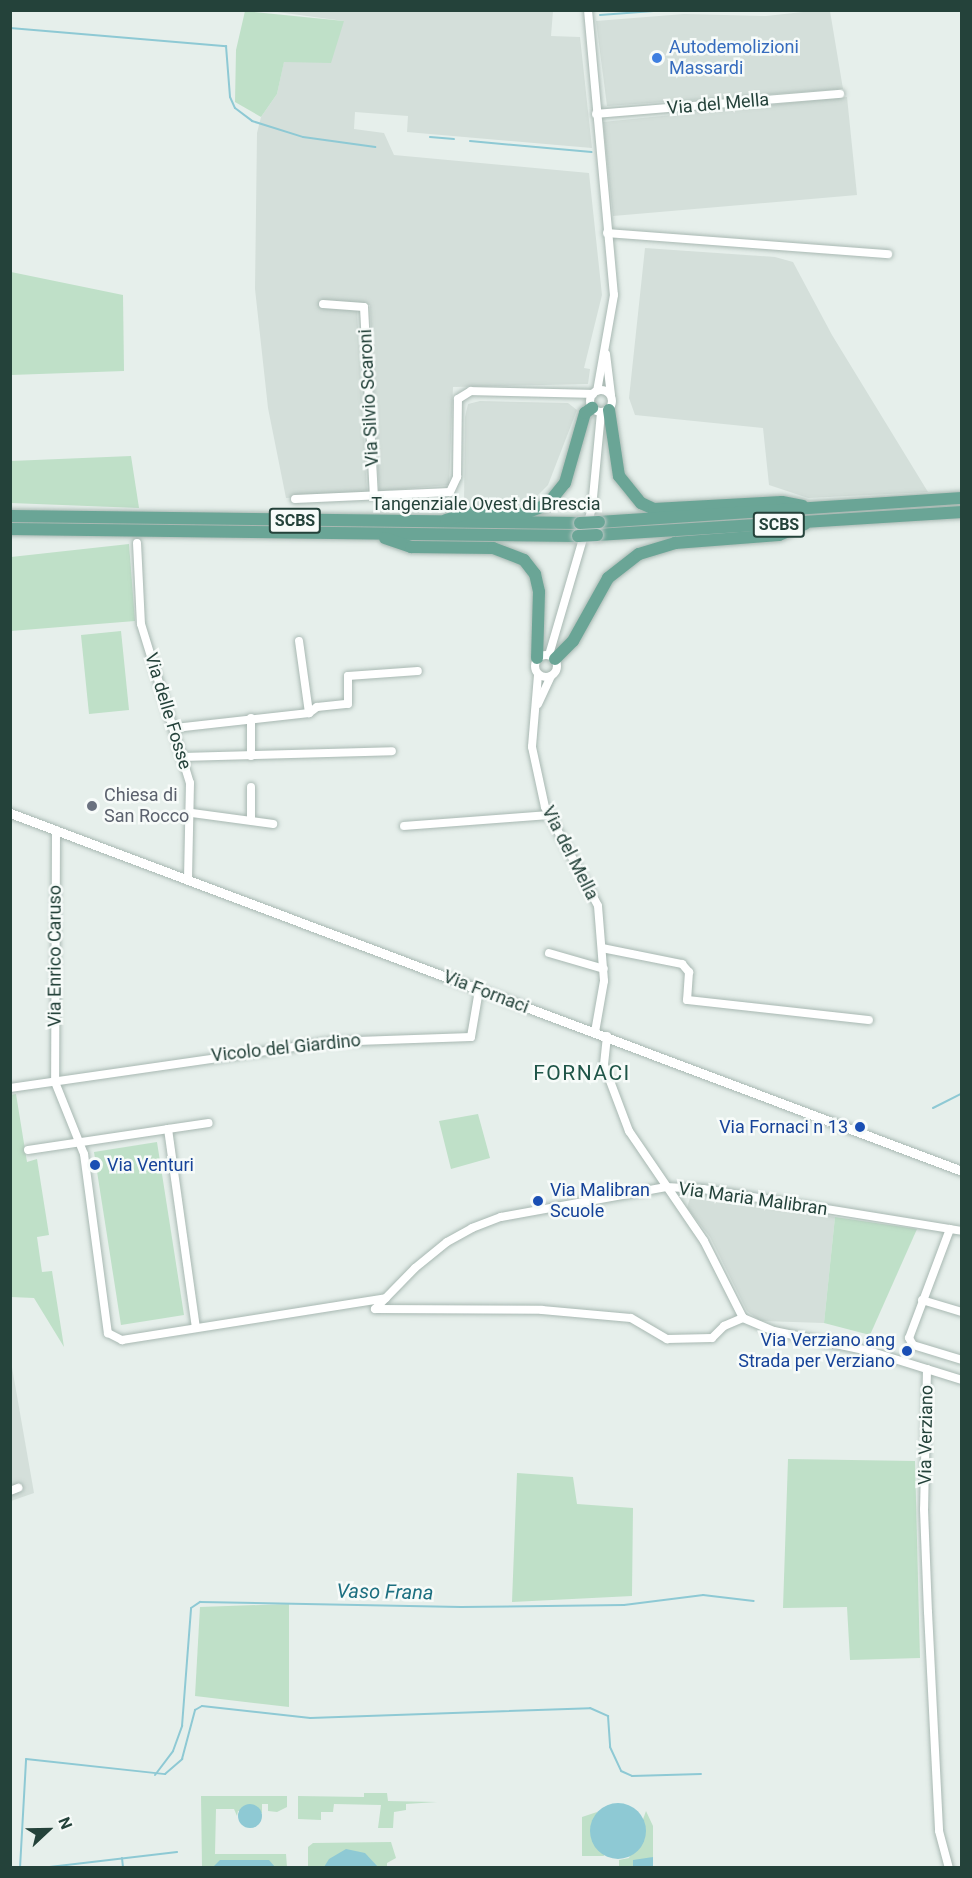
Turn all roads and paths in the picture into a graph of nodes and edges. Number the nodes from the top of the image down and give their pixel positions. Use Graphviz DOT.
graph roads {
  1 [pos="588,10"];
  2 [pos="840,93"];
  3 [pos="596,114"];
  4 [pos="607,233"];
  5 [pos="888,254"];
  6 [pos="323,304"];
  7 [pos="605,346"];
  8 [pos="611,395"];
  9 [pos="597,403"];
  10 [pos="374,495"];
  11 [pos="962,498"];
  12 [pos="295,499"];
  13 [pos="813,509"];
  14 [pos="962,512"];
  15 [pos="10,516"];
  16 [pos="805,523"];
  17 [pos="438,524"];
  18 [pos="10,529"];
  19 [pos="598,529"];
  20 [pos="579,530"];
  21 [pos="381,536"];
  22 [pos="137,543"];
  23 [pos="299,641"];
  24 [pos="547,657"];
  25 [pos="418,671"];
  26 [pos="538,675"];
  27 [pos="551,676"];
  28 [pos="535,711"];
  29 [pos="309,713"];
  30 [pos="251,718"];
  31 [pos="175,728"];
  32 [pos="392,751"];
  33 [pos="251,756"];
  34 [pos="182,757"];
  35 [pos="250,787"];
  36 [pos="10,813"];
  37 [pos="192,813"];
  38 [pos="549,815"];
  39 [pos="251,820"];
  40 [pos="273,824"];
  41 [pos="404,826"];
  42 [pos="56,830"];
  43 [pos="188,879"];
  44 [pos="602,948"];
  45 [pos="549,953"];
  46 [pos="604,969"];
  47 [pos="479,990"];
  48 [pos="869,1020"];
  49 [pos="595,1032"];
  50 [pos="607,1036"];
  51 [pos="55,1082"];
  52 [pos="10,1088"];
  53 [pos="209,1123"];
  54 [pos="168,1129"];
  55 [pos="80,1140"];
  56 [pos="28,1150"];
  57 [pos="962,1171"];
  58 [pos="666,1187"];
  59 [pos="950,1229"];
  60 [pos="962,1231"];
  61 [pos="386,1298"];
  62 [pos="922,1300"];
  63 [pos="962,1312"];
  64 [pos="743,1318"];
  65 [pos="196,1327"];
  66 [pos="962,1360"];
  67 [pos="927,1369"];
  68 [pos="962,1380"];
  69 [pos="950,1868"];
  1 -- 3 [label="street, Via del Mella"];
  2 -- 3 [label="street, Via del Mella"];
  3 -- 4 [label="street, Via del Mella"];
  4 -- 5 [label="street"];
  4 -- 7 [label="street, Via del Mella"];
  6 -- 10 [label="street, Via Silvio Scaroni"];
  7 -- 8 [label="street, Via del Mella"];
  7 -- 9 [label="street, Via del Mella"];
  8 -- 9 [label="street, Via del Mella"];
  8 -- 9 [label="street"];
  9 -- 10 [label="street"];
  9 -- 13 [label="main road"];
  9 -- 17 [label="main road"];
  9 -- 24 [label="street, Via del Mella"];
  10 -- 12 [label="street"];
  11 -- 13 [label="main road, Tangenziale Ovest di Brescia / SCBS"];
  13 -- 19 [label="main road, Tangenziale Ovest di Brescia / SCBS"];
  14 -- 16 [label="main road, Tangenziale Ovest di Brescia / SCBS"];
  15 -- 17 [label="main road, Tangenziale Ovest di Brescia / SCBS"];
  16 -- 19 [label="main road, Tangenziale Ovest di Brescia / SCBS"];
  16 -- 24 [label="main road"];
  17 -- 20 [label="main road, Tangenziale Ovest di Brescia / SCBS"];
  18 -- 21 [label="main road, Tangenziale Ovest di Brescia / SCBS"];
  19 -- 20 [label="main road, Tangenziale Ovest di Brescia / SCBS, bridge"];
  20 -- 21 [label="main road, Tangenziale Ovest di Brescia / SCBS"];
  21 -- 24 [label="main road"];
  22 -- 31 [label="street, Via delle Fosse"];
  23 -- 29 [label="street"];
  24 -- 26 [label="street, Via del Mella"];
  24 -- 27 [label="street, Via del Mella"];
  25 -- 29 [label="street"];
  26 -- 27 [label="street"];
  26 -- 28 [label="street, Via del Mella"];
  27 -- 28 [label="street, Via del Mella"];
  28 -- 38 [label="street, Via del Mella"];
  29 -- 30 [label="street"];
  30 -- 31 [label="street"];
  30 -- 33 [label="street"];
  31 -- 34 [label="street, Via delle Fosse"];
  32 -- 33 [label="street"];
  33 -- 34 [label="street"];
  34 -- 37 [label="street, Via delle Fosse"];
  35 -- 39 [label="street"];
  36 -- 42 [label="street, Via Fornaci"];
  37 -- 39 [label="street"];
  37 -- 43 [label="street, Via delle Fosse"];
  38 -- 41 [label="street"];
  38 -- 44 [label="street, Via del Mella"];
  39 -- 40 [label="street"];
  42 -- 43 [label="street, Via Fornaci"];
  42 -- 51 [label="street, Via Enrico Caruso"];
  43 -- 47 [label="street, Via Fornaci"];
  44 -- 46 [label="street, Via del Mella"];
  44 -- 48 [label="street"];
  45 -- 46 [label="street"];
  46 -- 49 [label="street, Via del Mella"];
  47 -- 49 [label="street, Via Fornaci"];
  47 -- 51 [label="street, Vicolo del Giardino"];
  49 -- 50 [label="street, Via Fornaci"];
  50 -- 57 [label="street, Via Fornaci"];
  50 -- 58 [label="street"];
  51 -- 52 [label="street"];
  51 -- 55 [label="street"];
  53 -- 54 [label="street"];
  54 -- 55 [label="street"];
  54 -- 65 [label="street"];
  55 -- 56 [label="street"];
  55 -- 65 [label="street"];
  58 -- 59 [label="street, Via Maria Malibran"];
  58 -- 61 [label="street, Via Maria Malibran"];
  58 -- 64 [label="street"];
  59 -- 60 [label="street, Via Maria Malibran"];
  59 -- 62 [label="street"];
  61 -- 64 [label="street, Via Maria Malibran"];
  61 -- 65 [label="street"];
  62 -- 63 [label="street"];
  62 -- 66 [label="street"];
  64 -- 67 [label="street, Via Verziano"];
  67 -- 68 [label="street"];
  67 -- 69 [label="street, Via Verziano"];
}
